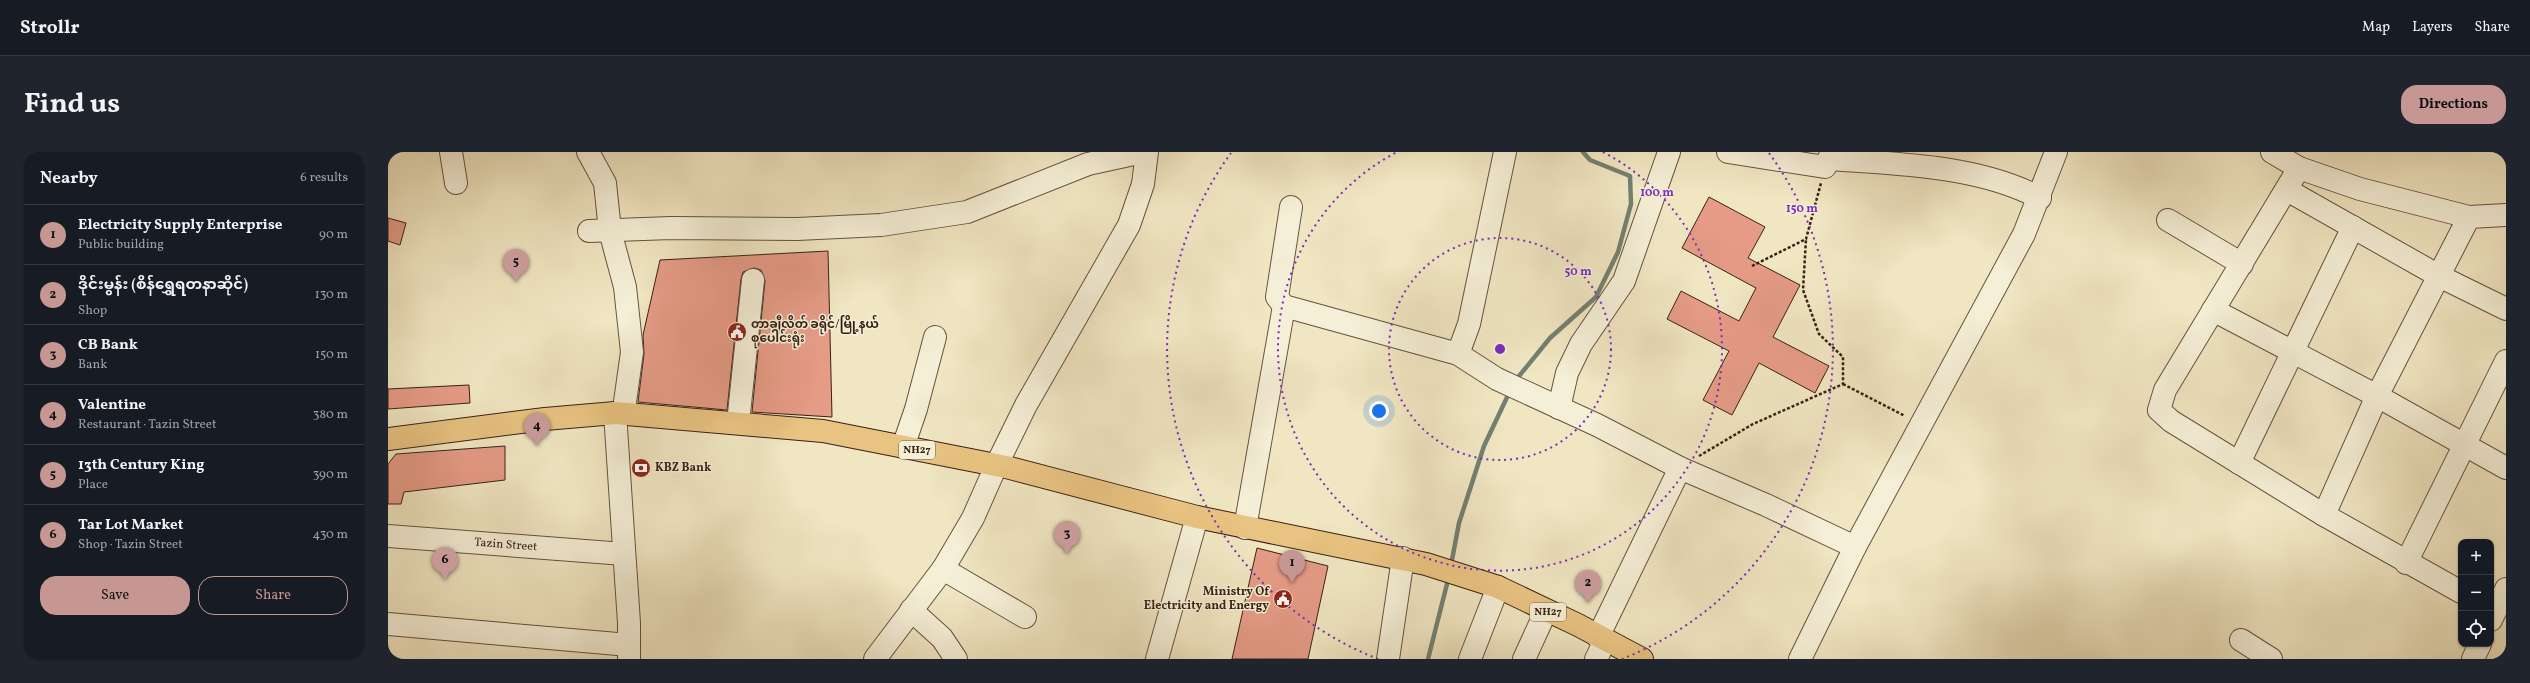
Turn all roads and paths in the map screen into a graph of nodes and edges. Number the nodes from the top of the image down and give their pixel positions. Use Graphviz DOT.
graph roads {
  1 [pos="451,152"];
  2 [pos="588,152"];
  3 [pos="1143,152"];
  4 [pos="1147,152"];
  5 [pos="1505,152"];
  6 [pos="1669,152"];
  7 [pos="1728,152"];
  8 [pos="2056,152"];
  9 [pos="2272,152"];
  10 [pos="1829,159"];
  11 [pos="2299,168"];
  12 [pos="456,183"];
  13 [pos="2287,190"];
  14 [pos="2040,198"];
  15 [pos="1291,208"];
  16 [pos="2506,215"];
  17 [pos="2469,217"];
  18 [pos="2168,220"];
  19 [pos="2352,227"];
  20 [pos="599,231"];
  21 [pos="1806,238"];
  22 [pos="2242,264"];
  23 [pos="1752,266"];
  24 [pos="2439,276"];
  25 [pos="753,280"];
  26 [pos="1284,306"];
  27 [pos="2506,309"];
  28 [pos="2214,310"];
  29 [pos="935,337"];
  30 [pos="2293,352"];
  31 [pos="1458,354"];
  32 [pos="2506,361"];
  33 [pos="1843,384"];
  34 [pos="2378,396"];
  35 [pos="1559,408"];
  36 [pos="620,413"];
  37 [pos="738,423"];
  38 [pos="1923,425"];
  39 [pos="392,440"];
  40 [pos="2465,444"];
  41 [pos="903,447"];
  42 [pos="2239,463"];
  43 [pos="996,466"];
  44 [pos="1680,468"];
  45 [pos="2506,468"];
  46 [pos="2324,515"];
  47 [pos="1197,517"];
  48 [pos="1245,528"];
  49 [pos="388,536"];
  50 [pos="1855,547"];
  51 [pos="624,554"];
  52 [pos="1403,558"];
  53 [pos="2406,563"];
  54 [pos="943,569"];
  55 [pos="1498,586"];
  56 [pos="2506,589"];
  57 [pos="2458,590"];
  58 [pos="911,610"];
  59 [pos="1546,611"];
  60 [pos="2496,614"];
  61 [pos="1025,617"];
  62 [pos="388,624"];
  63 [pos="2241,640"];
  64 [pos="1600,646"];
  65 [pos="2479,647"];
  66 [pos="629,652"];
  67 [pos="875,659"];
  68 [pos="956,659"];
  69 [pos="1157,659"];
  70 [pos="1388,659"];
  71 [pos="1470,659"];
  72 [pos="1524,659"];
  73 [pos="1642,659"];
  74 [pos="1800,659"];
  75 [pos="2271,659"];
  76 [pos="2473,659"];
  1 -- 12 [label="street"];
  2 -- 20 [label="street"];
  3 -- 20 [label="street"];
  4 -- 43 [label="street"];
  5 -- 31 [label="street"];
  6 -- 35 [label="street"];
  7 -- 10 [label="street"];
  8 -- 14 [label="street"];
  9 -- 11 [label="street"];
  10 -- 14 [label="street"];
  10 -- 21 [label="path"];
  11 -- 13 [label="street"];
  11 -- 17 [label="street"];
  13 -- 19 [label="street"];
  13 -- 22 [label="street"];
  14 -- 38 [label="street"];
  15 -- 26 [label="street"];
  16 -- 17 [label="street"];
  17 -- 24 [label="street"];
  18 -- 22 [label="street"];
  19 -- 24 [label="street"];
  19 -- 30 [label="street"];
  20 -- 36 [label="street"];
  21 -- 23 [label="path"];
  21 -- 33 [label="path"];
  22 -- 28 [label="street"];
  24 -- 27 [label="street"];
  24 -- 34 [label="street"];
  25 -- 37 [label="street"];
  26 -- 31 [label="street"];
  26 -- 48 [label="street"];
  28 -- 30 [label="street"];
  28 -- 42 [label="street"];
  29 -- 41 [label="street"];
  30 -- 34 [label="street"];
  30 -- 42 [label="street"];
  31 -- 35 [label="street"];
  32 -- 40 [label="street"];
  33 -- 38 [label="path"];
  33 -- 44 [label="path"];
  34 -- 40 [label="street"];
  34 -- 46 [label="street"];
  35 -- 44 [label="street"];
  36 -- 37 [label="main road, NH27"];
  36 -- 39 [label="main road, NH27"];
  36 -- 51 [label="street"];
  37 -- 41 [label="main road, NH27"];
  38 -- 50 [label="street"];
  40 -- 45 [label="street"];
  40 -- 53 [label="street"];
  41 -- 43 [label="main road, NH27"];
  42 -- 46 [label="street"];
  43 -- 47 [label="main road, NH27"];
  43 -- 54 [label="street"];
  44 -- 50 [label="street"];
  44 -- 64 [label="street"];
  46 -- 53 [label="street"];
  47 -- 48 [label="main road, NH27"];
  47 -- 69 [label="street"];
  48 -- 52 [label="main road, NH27"];
  49 -- 51 [label="street, Tazin Street"];
  50 -- 74 [label="street"];
  51 -- 66 [label="street"];
  52 -- 55 [label="main road, NH27"];
  52 -- 70 [label="street"];
  53 -- 57 [label="street"];
  54 -- 58 [label="street"];
  54 -- 61 [label="street"];
  55 -- 59 [label="main road, NH27"];
  55 -- 71 [label="street"];
  56 -- 60 [label="street"];
  58 -- 67 [label="street"];
  58 -- 68 [label="street"];
  59 -- 64 [label="main road, NH27"];
  59 -- 72 [label="street"];
  62 -- 66 [label="street"];
  63 -- 75 [label="street"];
  64 -- 73 [label="main road, NH27"];
  65 -- 76 [label="street"];
}
